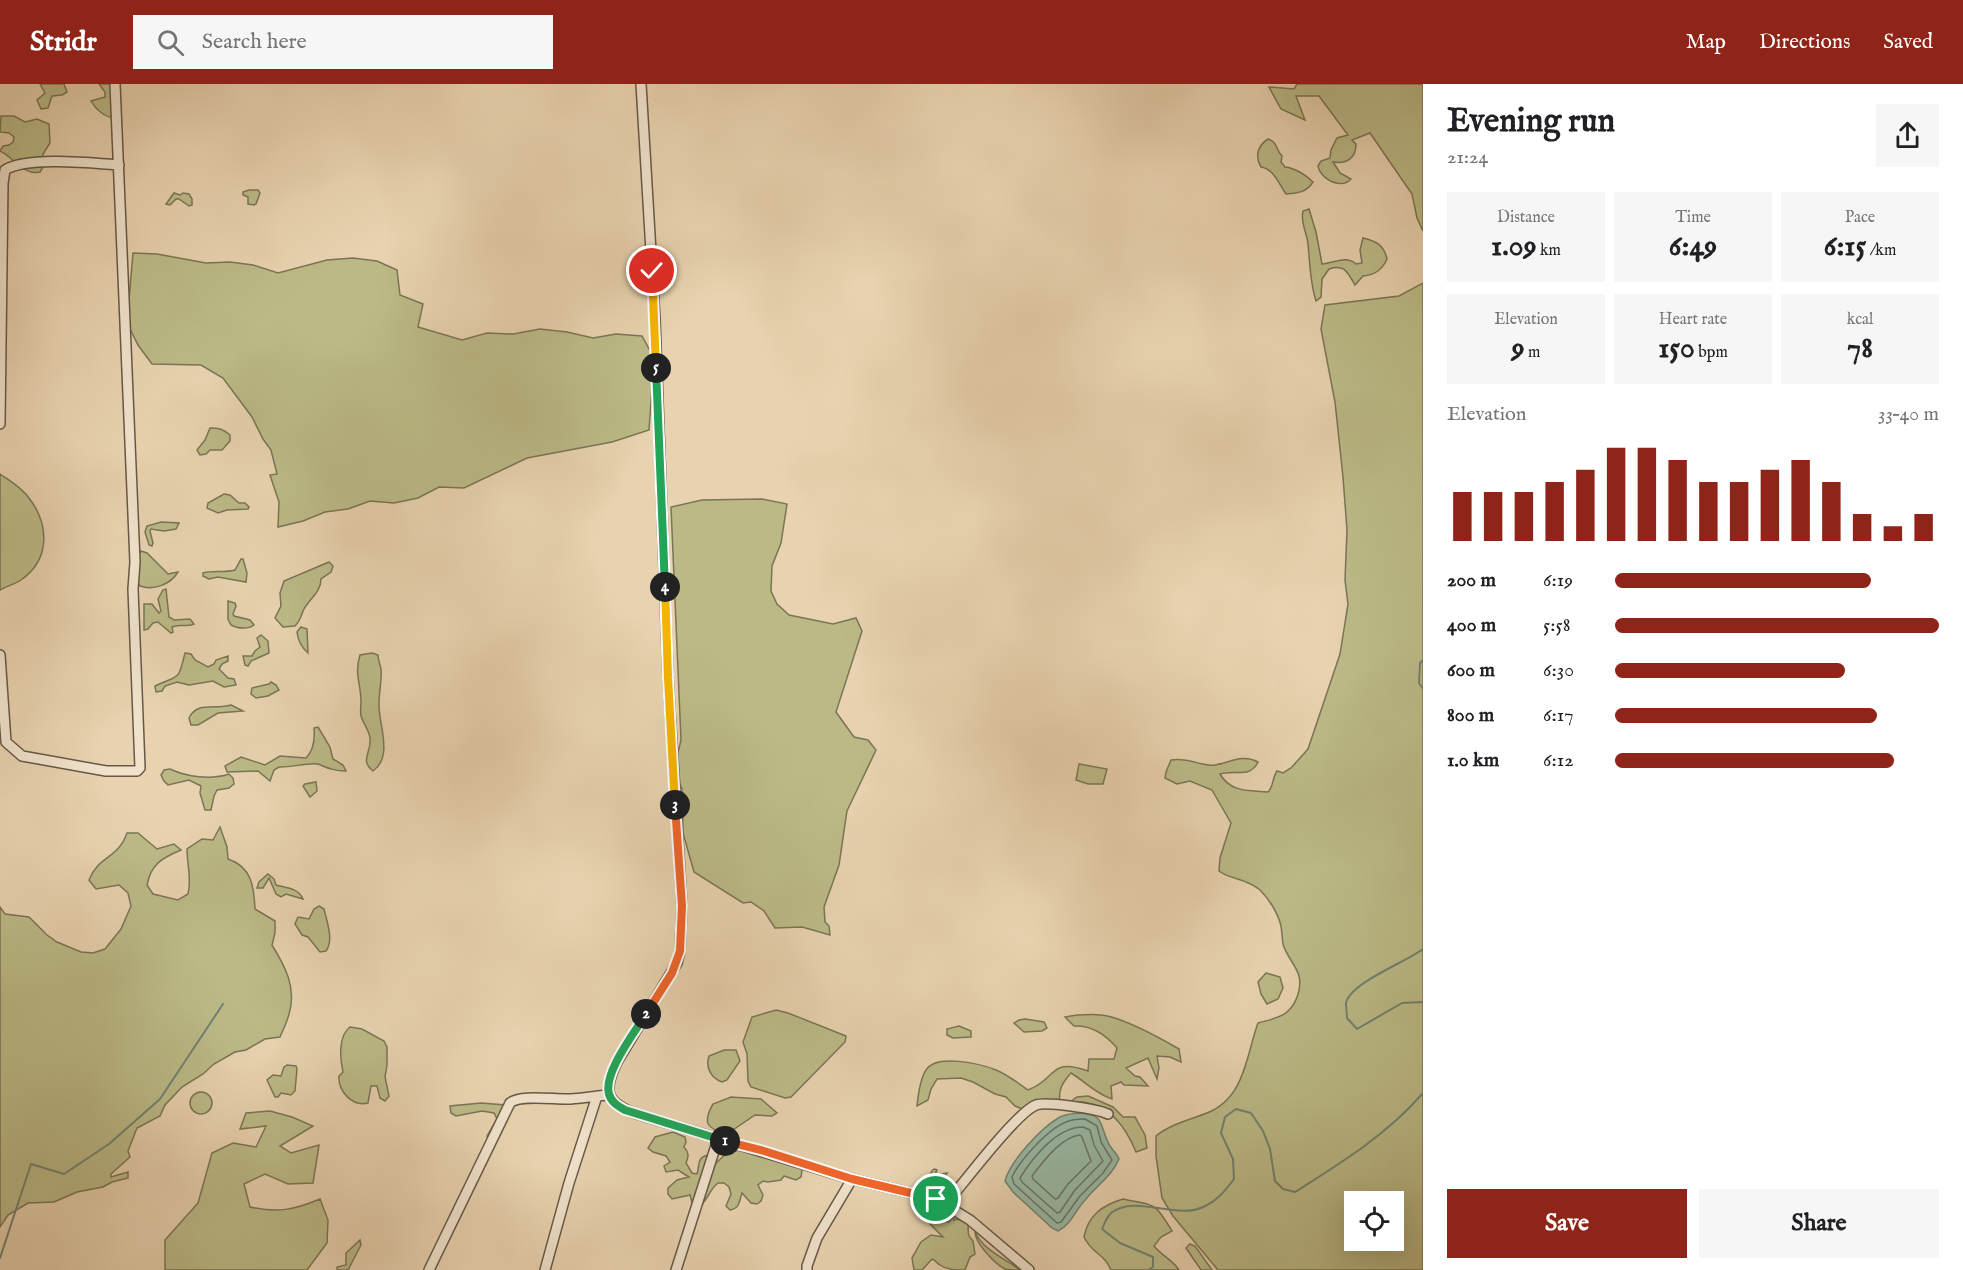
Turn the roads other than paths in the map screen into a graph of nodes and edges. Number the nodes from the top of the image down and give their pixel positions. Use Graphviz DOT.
graph roads {
  1 [pos="115,84"];
  2 [pos="641,84"];
  3 [pos="119,165"];
  4 [pos="0,424"];
  5 [pos="0,655"];
  6 [pos="609,1095"];
  7 [pos="597,1096"];
  8 [pos="1108,1114"];
  9 [pos="718,1139"];
  10 [pos="852,1179"];
  11 [pos="945,1204"];
  12 [pos="429,1270"];
  13 [pos="545,1270"];
  14 [pos="676,1270"];
  15 [pos="807,1270"];
  16 [pos="1029,1270"];
  1 -- 3 [label="street"];
  2 -- 6 [label="street"];
  3 -- 4 [label="street"];
  3 -- 5 [label="street"];
  6 -- 7 [label="street"];
  6 -- 9 [label="street"];
  7 -- 12 [label="street"];
  7 -- 13 [label="street"];
  8 -- 11 [label="street"];
  9 -- 10 [label="street"];
  9 -- 14 [label="street"];
  10 -- 11 [label="street"];
  10 -- 15 [label="street"];
  11 -- 16 [label="street"];
}
